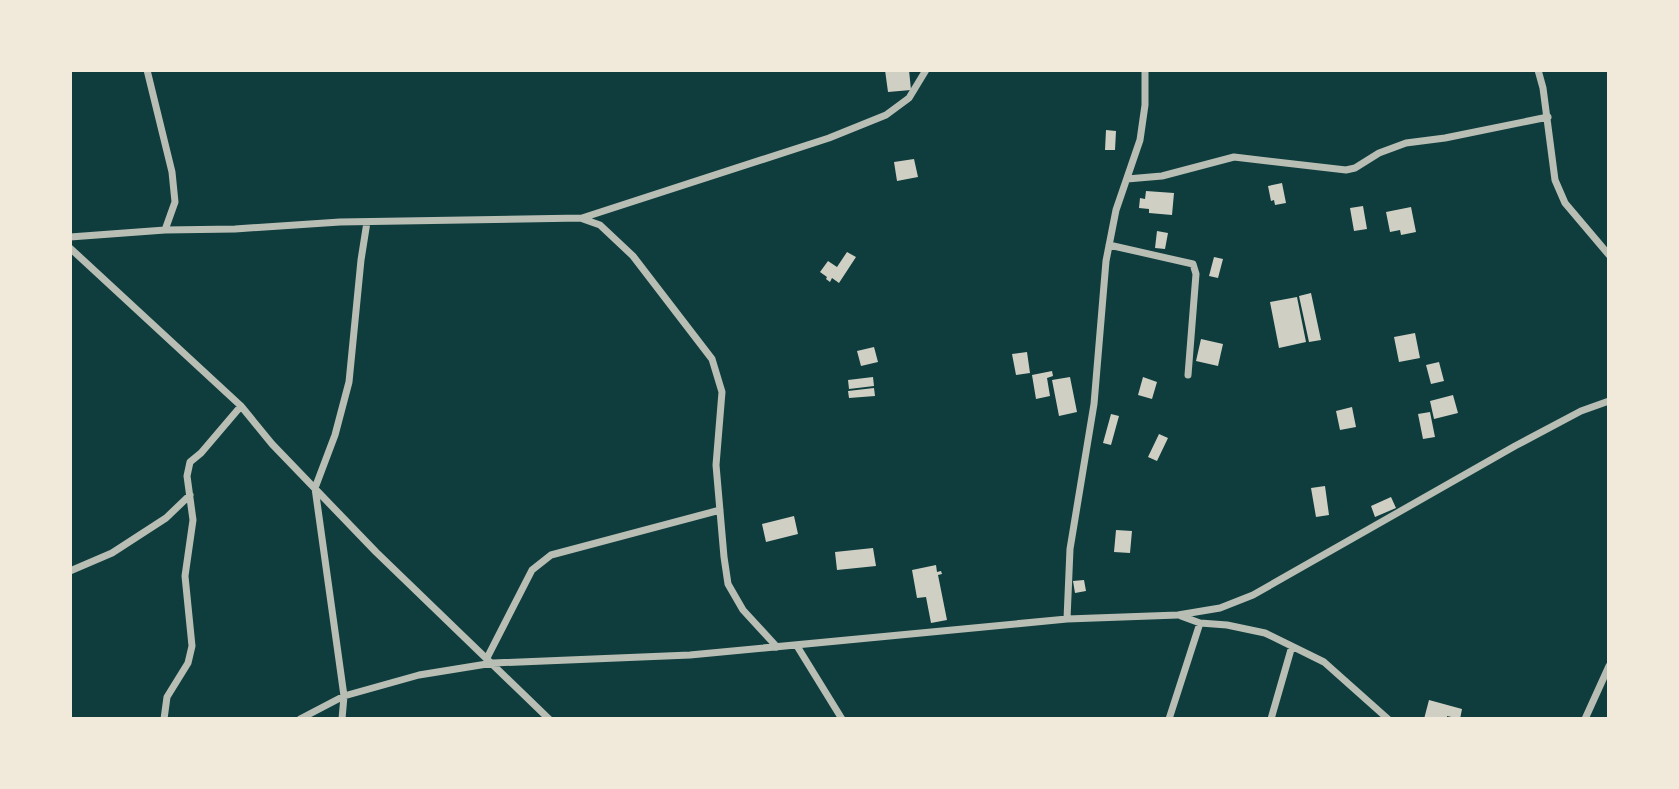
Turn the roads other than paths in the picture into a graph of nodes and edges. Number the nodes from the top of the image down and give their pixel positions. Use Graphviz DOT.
graph roads {
  1 [pos="147,70"];
  2 [pos="926,70"];
  3 [pos="1145,70"];
  4 [pos="1538,70"];
  5 [pos="1548,117"];
  6 [pos="1127,179"];
  7 [pos="582,218"];
  8 [pos="368,222"];
  9 [pos="165,230"];
  10 [pos="70,237"];
  11 [pos="1109,245"];
  12 [pos="70,248"];
  13 [pos="1609,255"];
  14 [pos="1188,375"];
  15 [pos="1609,401"];
  16 [pos="241,406"];
  17 [pos="315,488"];
  18 [pos="190,495"];
  19 [pos="720,510"];
  20 [pos="70,571"];
  21 [pos="1178,615"];
  22 [pos="1067,619"];
  23 [pos="1200,622"];
  24 [pos="797,646"];
  25 [pos="1292,646"];
  26 [pos="777,647"];
  27 [pos="490,661"];
  28 [pos="1609,666"];
  29 [pos="344,696"];
  30 [pos="164,719"];
  31 [pos="300,719"];
  32 [pos="342,719"];
  33 [pos="550,719"];
  34 [pos="842,719"];
  35 [pos="1169,719"];
  36 [pos="1271,719"];
  37 [pos="1388,719"];
  38 [pos="1585,719"];
  1 -- 9 [label="street"];
  2 -- 7 [label="street"];
  3 -- 6 [label="street"];
  4 -- 5 [label="street"];
  5 -- 6 [label="street"];
  5 -- 13 [label="street"];
  6 -- 11 [label="street"];
  7 -- 8 [label="street"];
  7 -- 19 [label="street"];
  8 -- 9 [label="street"];
  8 -- 17 [label="street"];
  9 -- 10 [label="street"];
  11 -- 14 [label="street"];
  11 -- 22 [label="street"];
  12 -- 16 [label="street"];
  15 -- 21 [label="street"];
  16 -- 17 [label="street"];
  16 -- 18 [label="street"];
  17 -- 27 [label="street"];
  17 -- 29 [label="street"];
  18 -- 20 [label="street"];
  18 -- 30 [label="street"];
  19 -- 26 [label="street"];
  19 -- 27 [label="street"];
  21 -- 22 [label="street"];
  21 -- 23 [label="street"];
  22 -- 24 [label="street"];
  23 -- 25 [label="street"];
  23 -- 35 [label="street"];
  24 -- 26 [label="street"];
  24 -- 34 [label="street"];
  25 -- 36 [label="street"];
  25 -- 37 [label="street"];
  26 -- 27 [label="street"];
  27 -- 29 [label="street"];
  27 -- 33 [label="street"];
  28 -- 38 [label="street"];
  29 -- 31 [label="street"];
  29 -- 32 [label="street"];
}
